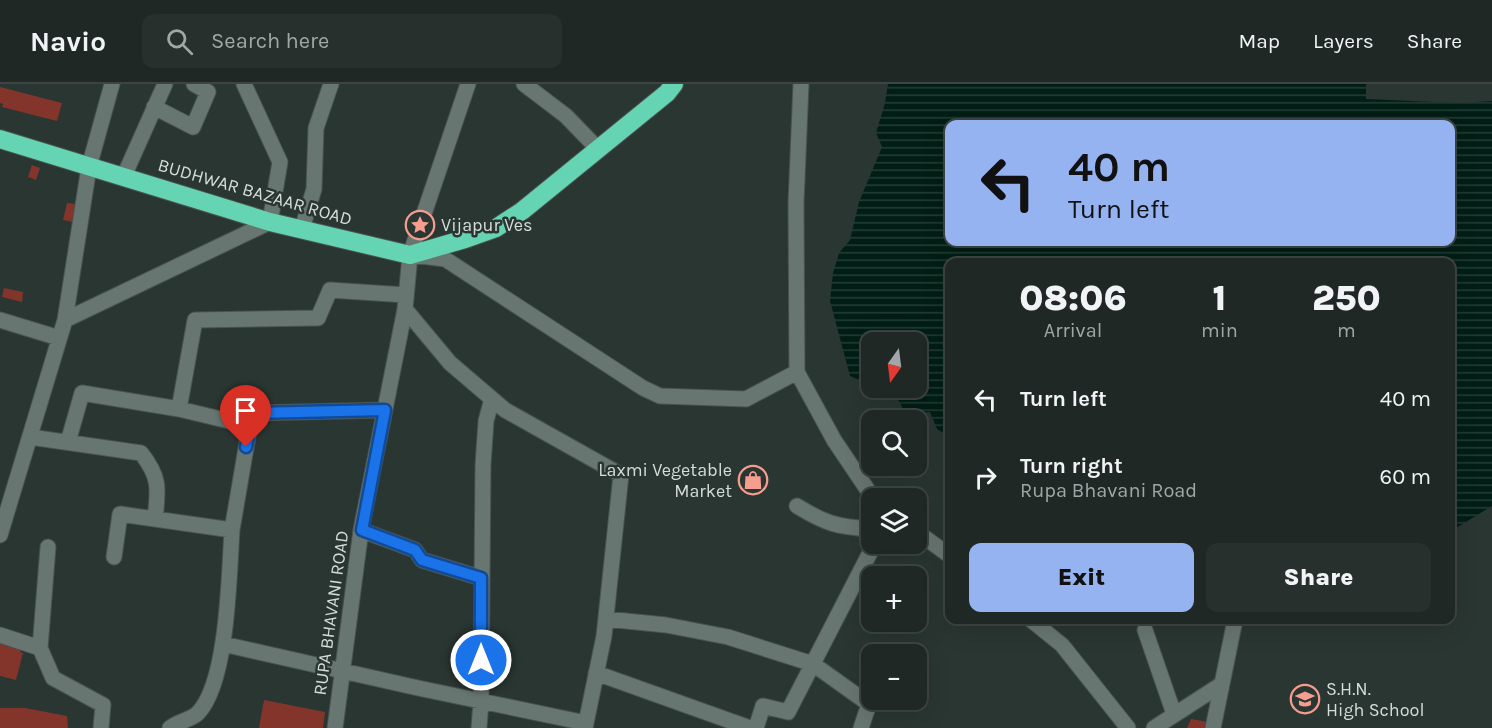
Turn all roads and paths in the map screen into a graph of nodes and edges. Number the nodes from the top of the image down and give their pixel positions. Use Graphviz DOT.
graph roads {
  1 [pos="112,84"];
  2 [pos="165,84"];
  3 [pos="194,84"];
  4 [pos="244,84"];
  5 [pos="331,84"];
  6 [pos="468,84"];
  7 [pos="524,84"];
  8 [pos="674,84"];
  9 [pos="801,84"];
  10 [pos="154,107"];
  11 [pos="0,139"];
  12 [pos="598,149"];
  13 [pos="89,167"];
  14 [pos="124,176"];
  15 [pos="270,222"];
  16 [pos="302,229"];
  17 [pos="410,255"];
  18 [pos="405,302"];
  19 [pos="0,320"];
  20 [pos="64,320"];
  21 [pos="59,338"];
  22 [pos="797,372"];
  23 [pos="492,399"];
  24 [pos="179,409"];
  25 [pos="385,410"];
  26 [pos="250,426"];
  27 [pos="30,437"];
  28 [pos="68,442"];
  29 [pos="866,488"];
  30 [pos="797,506"];
  31 [pos="155,519"];
  32 [pos="861,528"];
  33 [pos="232,530"];
  34 [pos="362,530"];
  35 [pos="0,535"];
  36 [pos="927,539"];
  37 [pos="48,547"];
  38 [pos="945,552"];
  39 [pos="869,554"];
  40 [pos="114,557"];
  41 [pos="481,578"];
  42 [pos="606,619"];
  43 [pos="1036,624"];
  44 [pos="1234,624"];
  45 [pos="1146,630"];
  46 [pos="0,635"];
  47 [pos="223,644"];
  48 [pos="40,648"];
  49 [pos="813,664"];
  50 [pos="343,672"];
  51 [pos="596,674"];
  52 [pos="1222,684"];
  53 [pos="481,701"];
  54 [pos="1174,714"];
  55 [pos="586,726"];
  56 [pos="101,728"];
  57 [pos="170,728"];
  58 [pos="335,728"];
  59 [pos="479,728"];
  60 [pos="750,728"];
  61 [pos="756,728"];
  62 [pos="861,728"];
  63 [pos="1128,728"];
  64 [pos="1154,728"];
  65 [pos="1212,728"];
  1 -- 13 [label="street"];
  2 -- 10 [label="street"];
  3 -- 10 [label="street"];
  4 -- 15 [label="street"];
  5 -- 16 [label="street"];
  6 -- 17 [label="street, RUPA BHAVANI ROAD"];
  7 -- 12 [label="street"];
  8 -- 12 [label="highway"];
  9 -- 22 [label="street"];
  10 -- 14 [label="street"];
  11 -- 13 [label="highway, BUDHWAR BAZAAR ROAD"];
  12 -- 17 [label="highway"];
  13 -- 14 [label="highway, BUDHWAR BAZAAR ROAD"];
  13 -- 20 [label="street"];
  14 -- 15 [label="highway, BUDHWAR BAZAAR ROAD"];
  15 -- 16 [label="highway, BUDHWAR BAZAAR ROAD"];
  15 -- 20 [label="street"];
  16 -- 17 [label="highway, BUDHWAR BAZAAR ROAD"];
  17 -- 18 [label="street, RUPA BHAVANI ROAD"];
  17 -- 22 [label="street"];
  18 -- 23 [label="street"];
  18 -- 24 [label="street"];
  18 -- 25 [label="street, RUPA BHAVANI ROAD"];
  19 -- 21 [label="street"];
  20 -- 21 [label="street"];
  21 -- 27 [label="street"];
  22 -- 29 [label="street"];
  23 -- 41 [label="street"];
  23 -- 42 [label="street"];
  24 -- 26 [label="street"];
  24 -- 28 [label="street"];
  25 -- 26 [label="street"];
  25 -- 34 [label="street, RUPA BHAVANI ROAD"];
  26 -- 33 [label="street"];
  27 -- 28 [label="street"];
  27 -- 35 [label="street"];
  28 -- 31 [label="street"];
  30 -- 32 [label="street"];
  31 -- 33 [label="street"];
  31 -- 40 [label="street"];
  33 -- 47 [label="street"];
  34 -- 41 [label="street"];
  34 -- 50 [label="street, RUPA BHAVANI ROAD"];
  36 -- 38 [label="street"];
  37 -- 48 [label="street"];
  39 -- 49 [label="street"];
  41 -- 53 [label="street"];
  42 -- 49 [label="street"];
  42 -- 51 [label="street"];
  43 -- 63 [label="street"];
  44 -- 52 [label="street"];
  45 -- 54 [label="street"];
  46 -- 48 [label="street"];
  47 -- 50 [label="street"];
  47 -- 57 [label="street"];
  48 -- 56 [label="street"];
  49 -- 61 [label="street"];
  49 -- 62 [label="street"];
  50 -- 53 [label="street"];
  50 -- 58 [label="street, RUPA BHAVANI ROAD"];
  51 -- 55 [label="street"];
  51 -- 60 [label="street"];
  52 -- 54 [label="street"];
  52 -- 65 [label="street"];
  53 -- 55 [label="street"];
  53 -- 59 [label="street"];
  54 -- 64 [label="street"];
}
